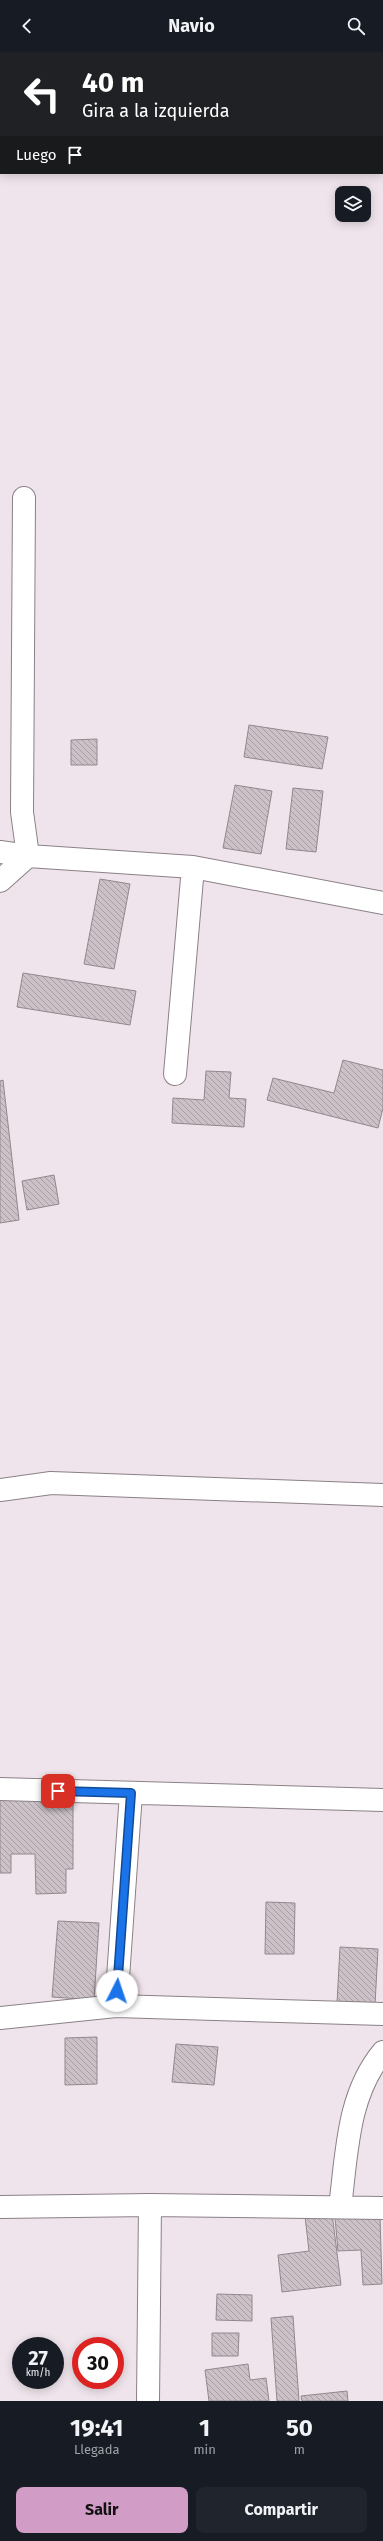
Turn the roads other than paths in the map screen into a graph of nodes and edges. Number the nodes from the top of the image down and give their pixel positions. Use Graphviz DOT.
graph roads {
  1 [pos="24,498"];
  2 [pos="0,852"];
  3 [pos="28,856"];
  4 [pos="193,867"];
  5 [pos="0,881"];
  6 [pos="383,903"];
  7 [pos="175,1074"];
  8 [pos="0,1490"];
  9 [pos="383,1495"];
  10 [pos="0,1789"];
  11 [pos="131,1793"];
  12 [pos="383,1800"];
  13 [pos="116,2006"];
  14 [pos="383,2014"];
  15 [pos="0,2018"];
  16 [pos="383,2052"];
  17 [pos="150,2205"];
  18 [pos="0,2207"];
  19 [pos="340,2207"];
  20 [pos="383,2208"];
  21 [pos="148,2401"];
  1 -- 3 [label="street"];
  2 -- 3 [label="street"];
  3 -- 4 [label="street"];
  3 -- 5 [label="street"];
  4 -- 6 [label="street"];
  4 -- 7 [label="street"];
  8 -- 9 [label="street"];
  10 -- 11 [label="street"];
  11 -- 12 [label="street"];
  11 -- 13 [label="street"];
  13 -- 14 [label="street"];
  13 -- 15 [label="street"];
  16 -- 19 [label="street"];
  17 -- 18 [label="street"];
  17 -- 19 [label="street"];
  17 -- 21 [label="street"];
  19 -- 20 [label="street"];
}
